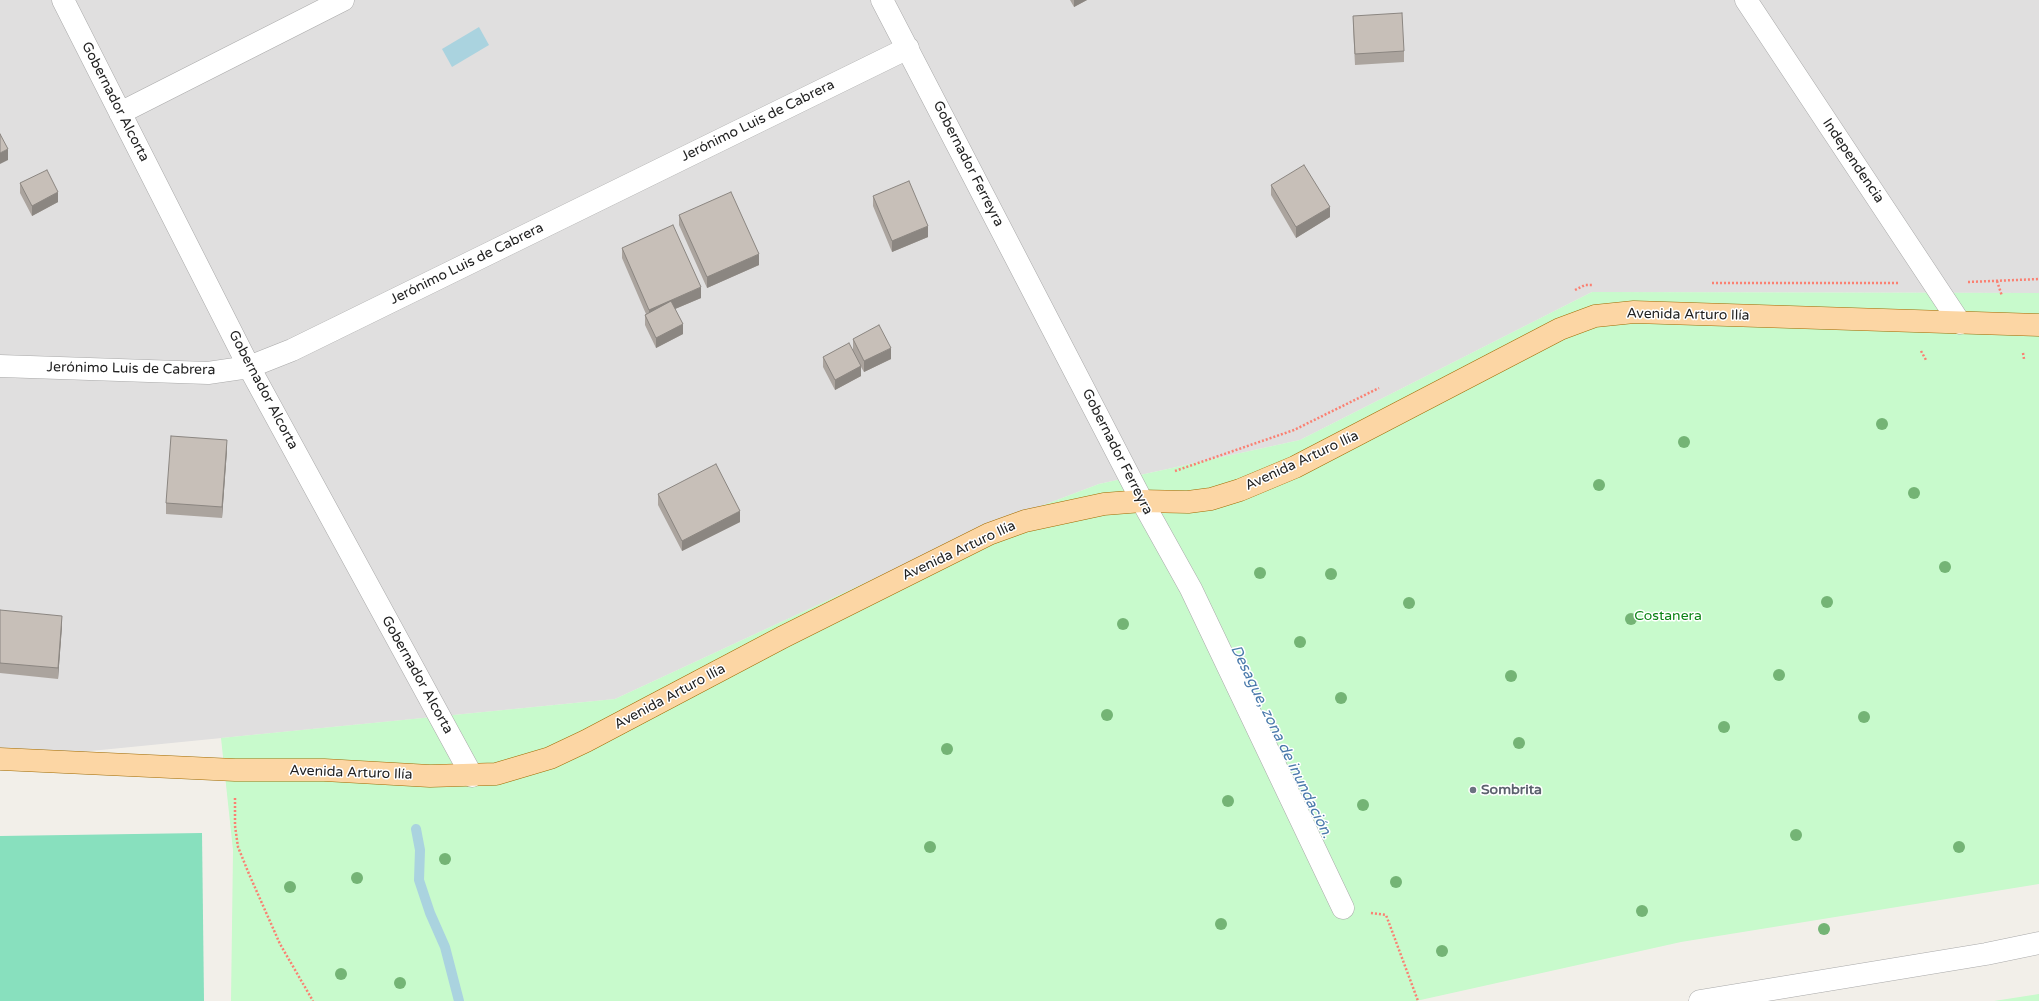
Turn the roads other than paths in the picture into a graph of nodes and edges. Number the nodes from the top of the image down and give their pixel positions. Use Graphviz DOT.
graph roads {
  1 [pos="62,0"];
  2 [pos="343,0"];
  3 [pos="882,0"];
  4 [pos="1746,0"];
  5 [pos="908,48"];
  6 [pos="120,113"];
  7 [pos="1960,323"];
  8 [pos="2039,324"];
  9 [pos="0,366"];
  10 [pos="249,366"];
  11 [pos="1142,501"];
  12 [pos="0,759"];
  13 [pos="472,776"];
  14 [pos="1343,908"];
  15 [pos="2039,943"];
  16 [pos="1700,1001"];
  1 -- 6 [label="street, Gobernador Alcorta"];
  2 -- 6 [label="street"];
  3 -- 5 [label="street, Gobernador Ferreyra"];
  4 -- 7 [label="street, Independencia"];
  5 -- 10 [label="street, Jerónimo Luis de Cabrera"];
  5 -- 11 [label="street, Gobernador Ferreyra"];
  6 -- 10 [label="street, Gobernador Alcorta"];
  7 -- 8 [label="main road, Avenida Arturo Ilía"];
  7 -- 11 [label="main road, Avenida Arturo Ilía"];
  9 -- 10 [label="street, Jerónimo Luis de Cabrera"];
  10 -- 13 [label="street, Gobernador Alcorta"];
  11 -- 13 [label="main road, Avenida Arturo Ilía"];
  11 -- 14 [label="street, Gobernador Ferreyra"];
  12 -- 13 [label="main road, Avenida Arturo Ilía"];
  15 -- 16 [label="street"];
}
